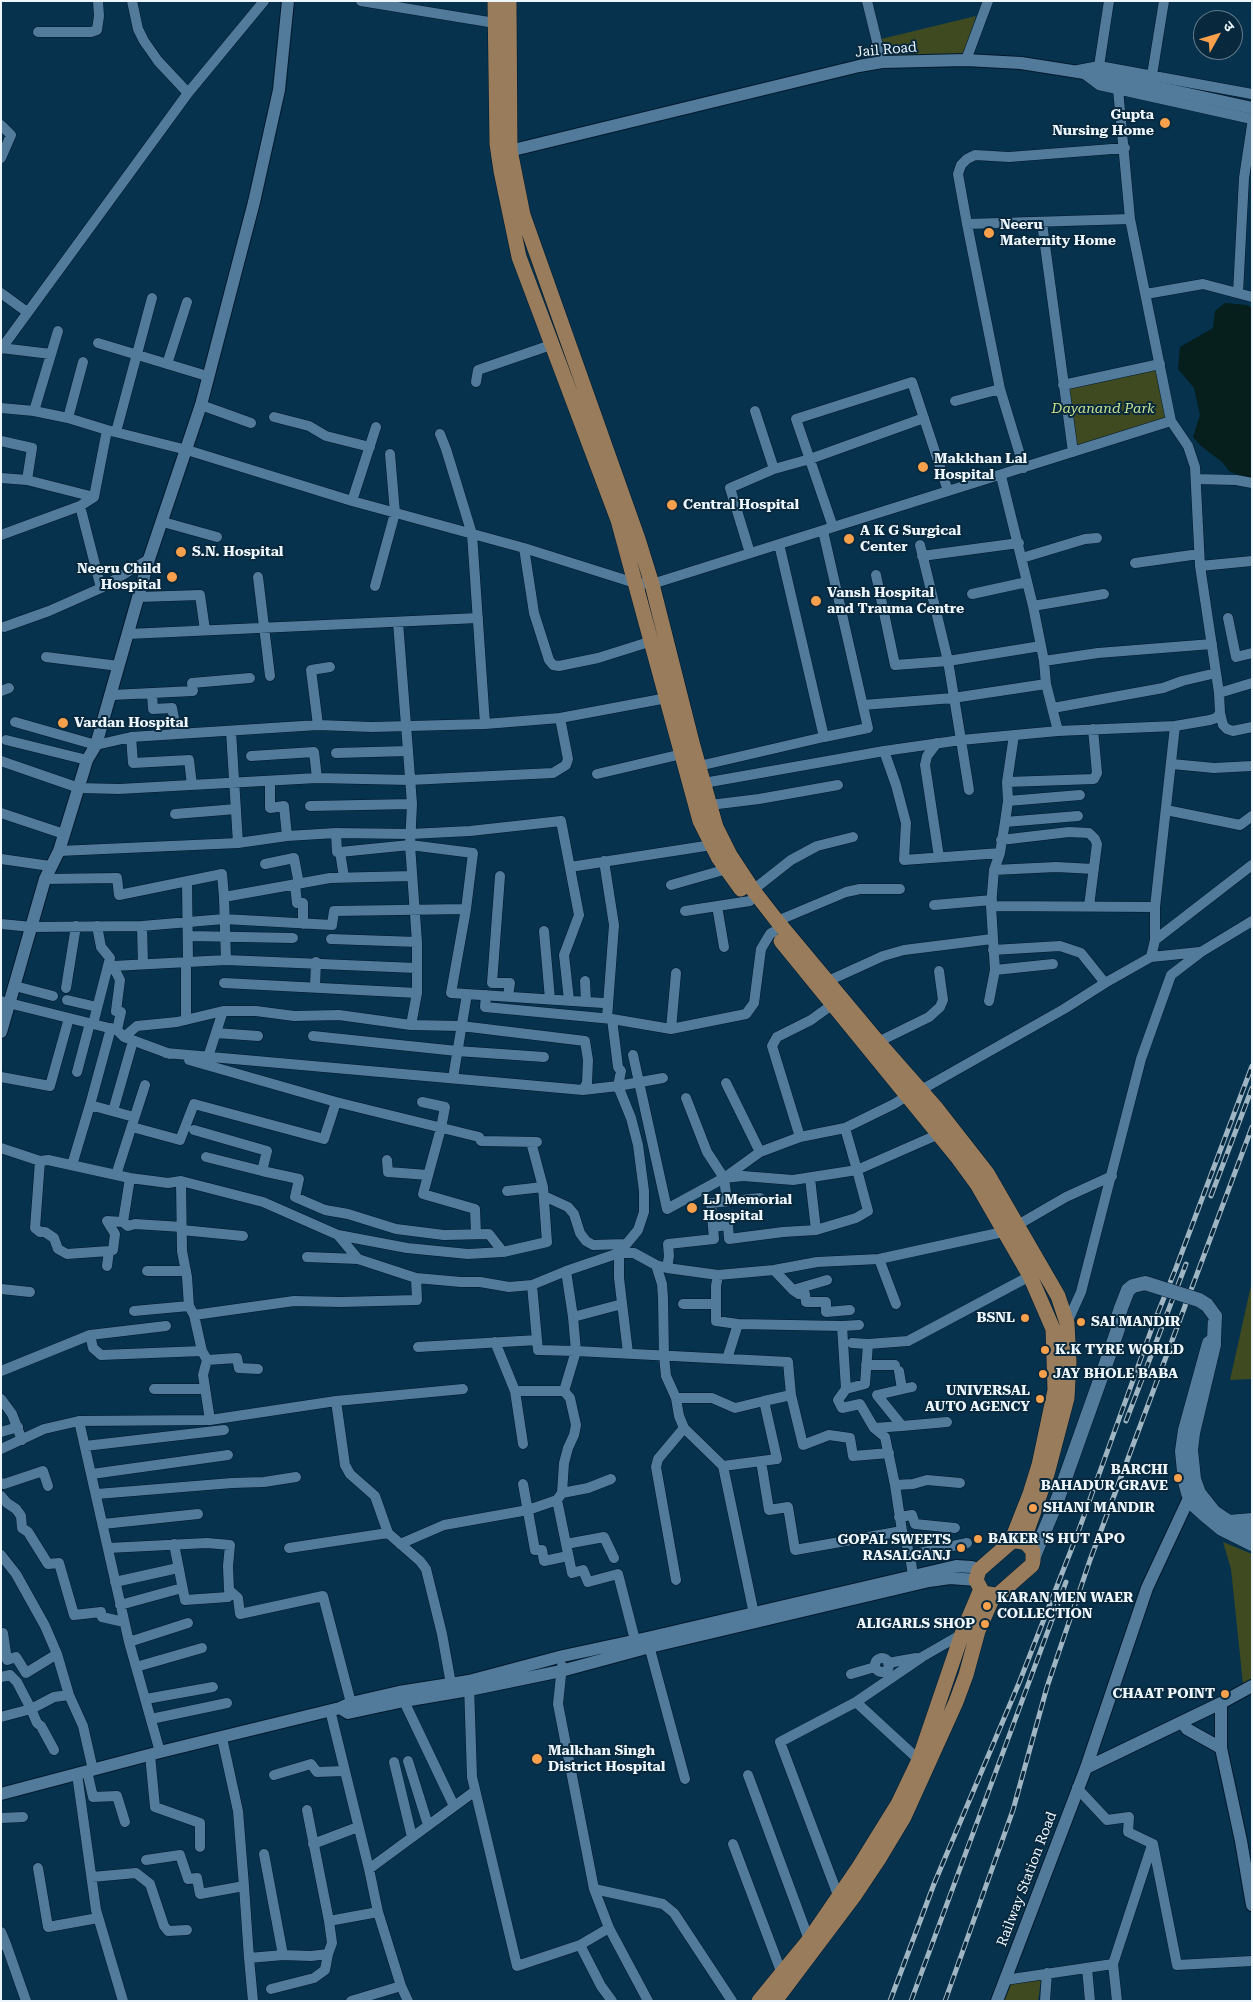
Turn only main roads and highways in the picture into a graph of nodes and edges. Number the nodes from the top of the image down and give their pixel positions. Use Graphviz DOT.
graph roads {
  1 [pos="495,1"];
  2 [pos="509,1"];
  3 [pos="504,152"];
  4 [pos="751,895"];
  5 [pos="775,926"];
  6 [pos="914,1093"];
  7 [pos="1010,1229"];
  8 [pos="1214,1340"];
  9 [pos="1252,1520"];
  10 [pos="1229,1522"];
  11 [pos="1252,1534"];
  12 [pos="1252,1544"];
  13 [pos="1024,1547"];
  14 [pos="982,1584"];
  15 [pos="864,1870"];
  16 [pos="759,2001"];
  17 [pos="774,2001"];
  1 -- 3 [label="main road"];
  2 -- 3 [label="main road"];
  3 -- 4 [label="main road"];
  3 -- 4 [label="main road"];
  4 -- 5 [label="main road"];
  5 -- 6 [label="main road"];
  5 -- 6 [label="main road"];
  6 -- 7 [label="main road"];
  6 -- 7 [label="main road"];
  7 -- 13 [label="main road"];
  7 -- 13 [label="main road"];
  8 -- 10 [label="main road"];
  8 -- 12 [label="main road"];
  8 -- 13 [label="main road, bridge"];
  9 -- 10 [label="main road"];
  10 -- 11 [label="main road"];
  13 -- 14 [label="main road"];
  13 -- 14 [label="main road"];
  14 -- 15 [label="main road"];
  14 -- 15 [label="main road"];
  15 -- 16 [label="main road"];
  15 -- 17 [label="main road"];
}
